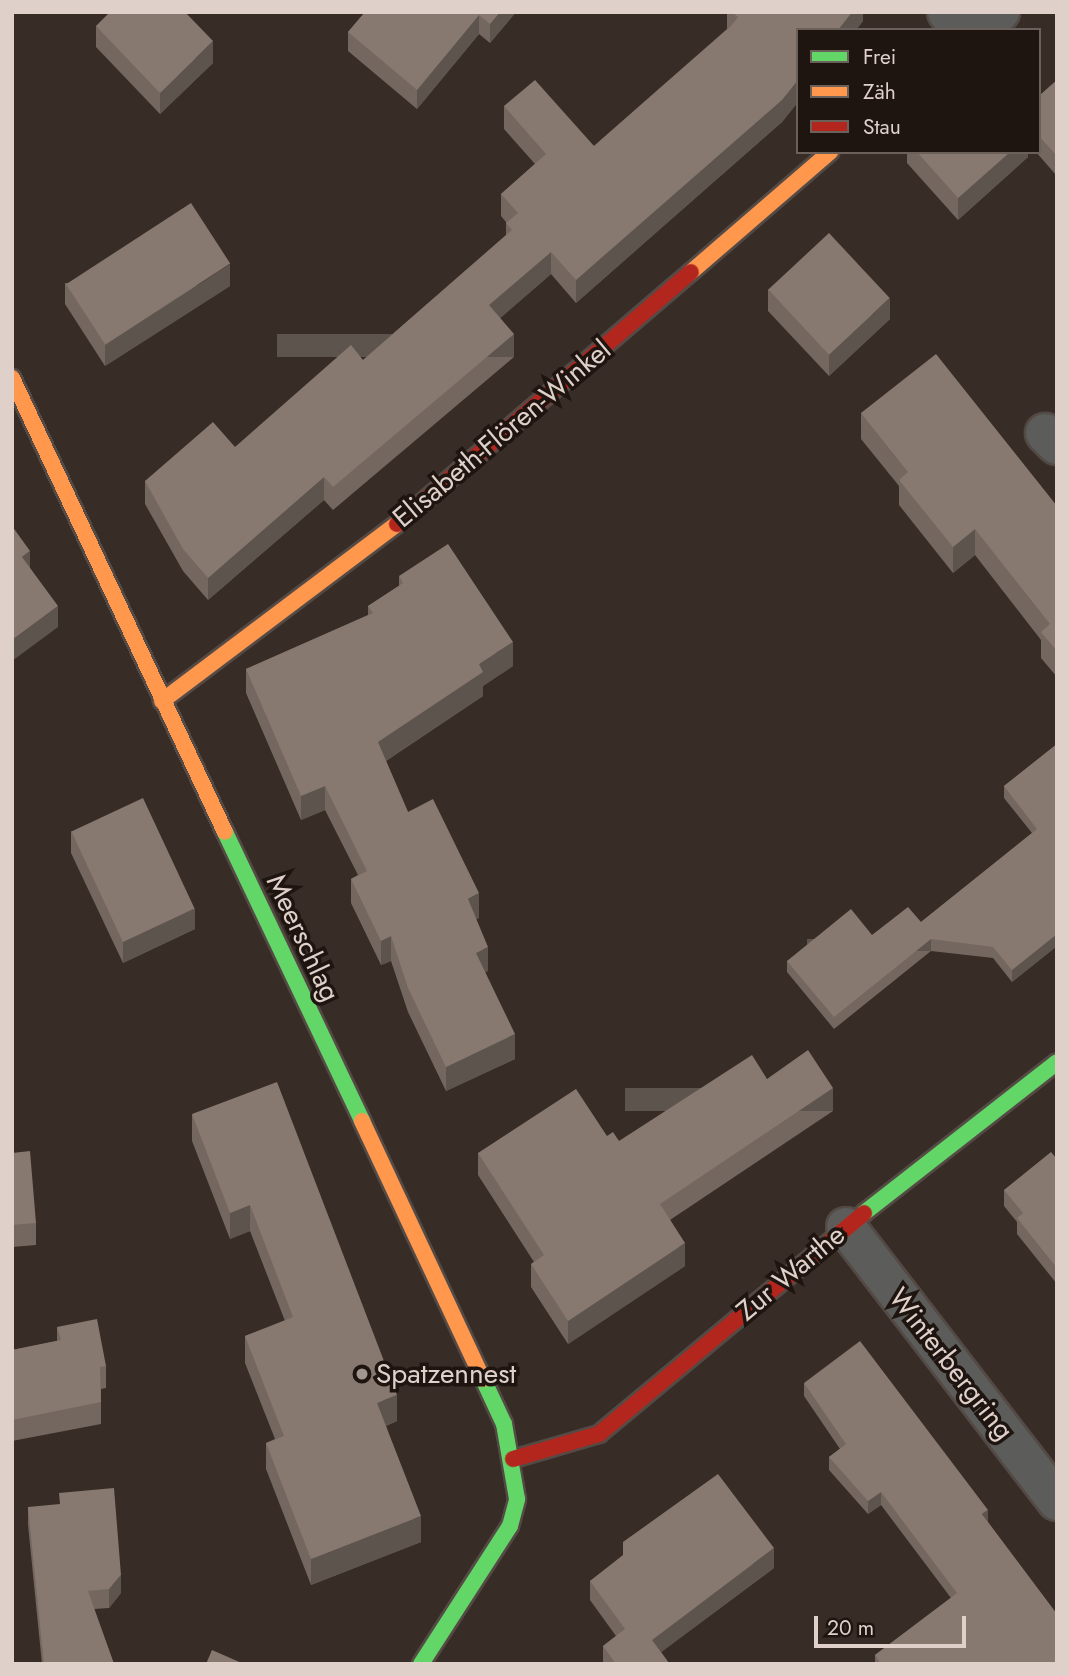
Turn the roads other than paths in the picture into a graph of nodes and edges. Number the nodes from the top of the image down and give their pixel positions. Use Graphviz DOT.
graph roads {
  1 [pos="947,12"];
  2 [pos="1000,12"];
  3 [pos="959,28"];
  4 [pos="977,28"];
  5 [pos="828,154"];
  6 [pos="12,378"];
  7 [pos="162,701"];
  8 [pos="1057,1062"];
  9 [pos="846,1227"];
  10 [pos="513,1459"];
  11 [pos="1057,1501"];
  12 [pos="421,1664"];
  1 -- 3 [label="street"];
  2 -- 4 [label="street"];
  5 -- 7 [label="street, Elisabeth-Flören-Winkel"];
  6 -- 7 [label="street, Meerschlag"];
  7 -- 10 [label="street, Meerschlag"];
  8 -- 9 [label="street, Zur Warthe"];
  9 -- 10 [label="street, Zur Warthe"];
  9 -- 11 [label="street, Winterbergring"];
  10 -- 12 [label="street, Meerschlag"];
}
